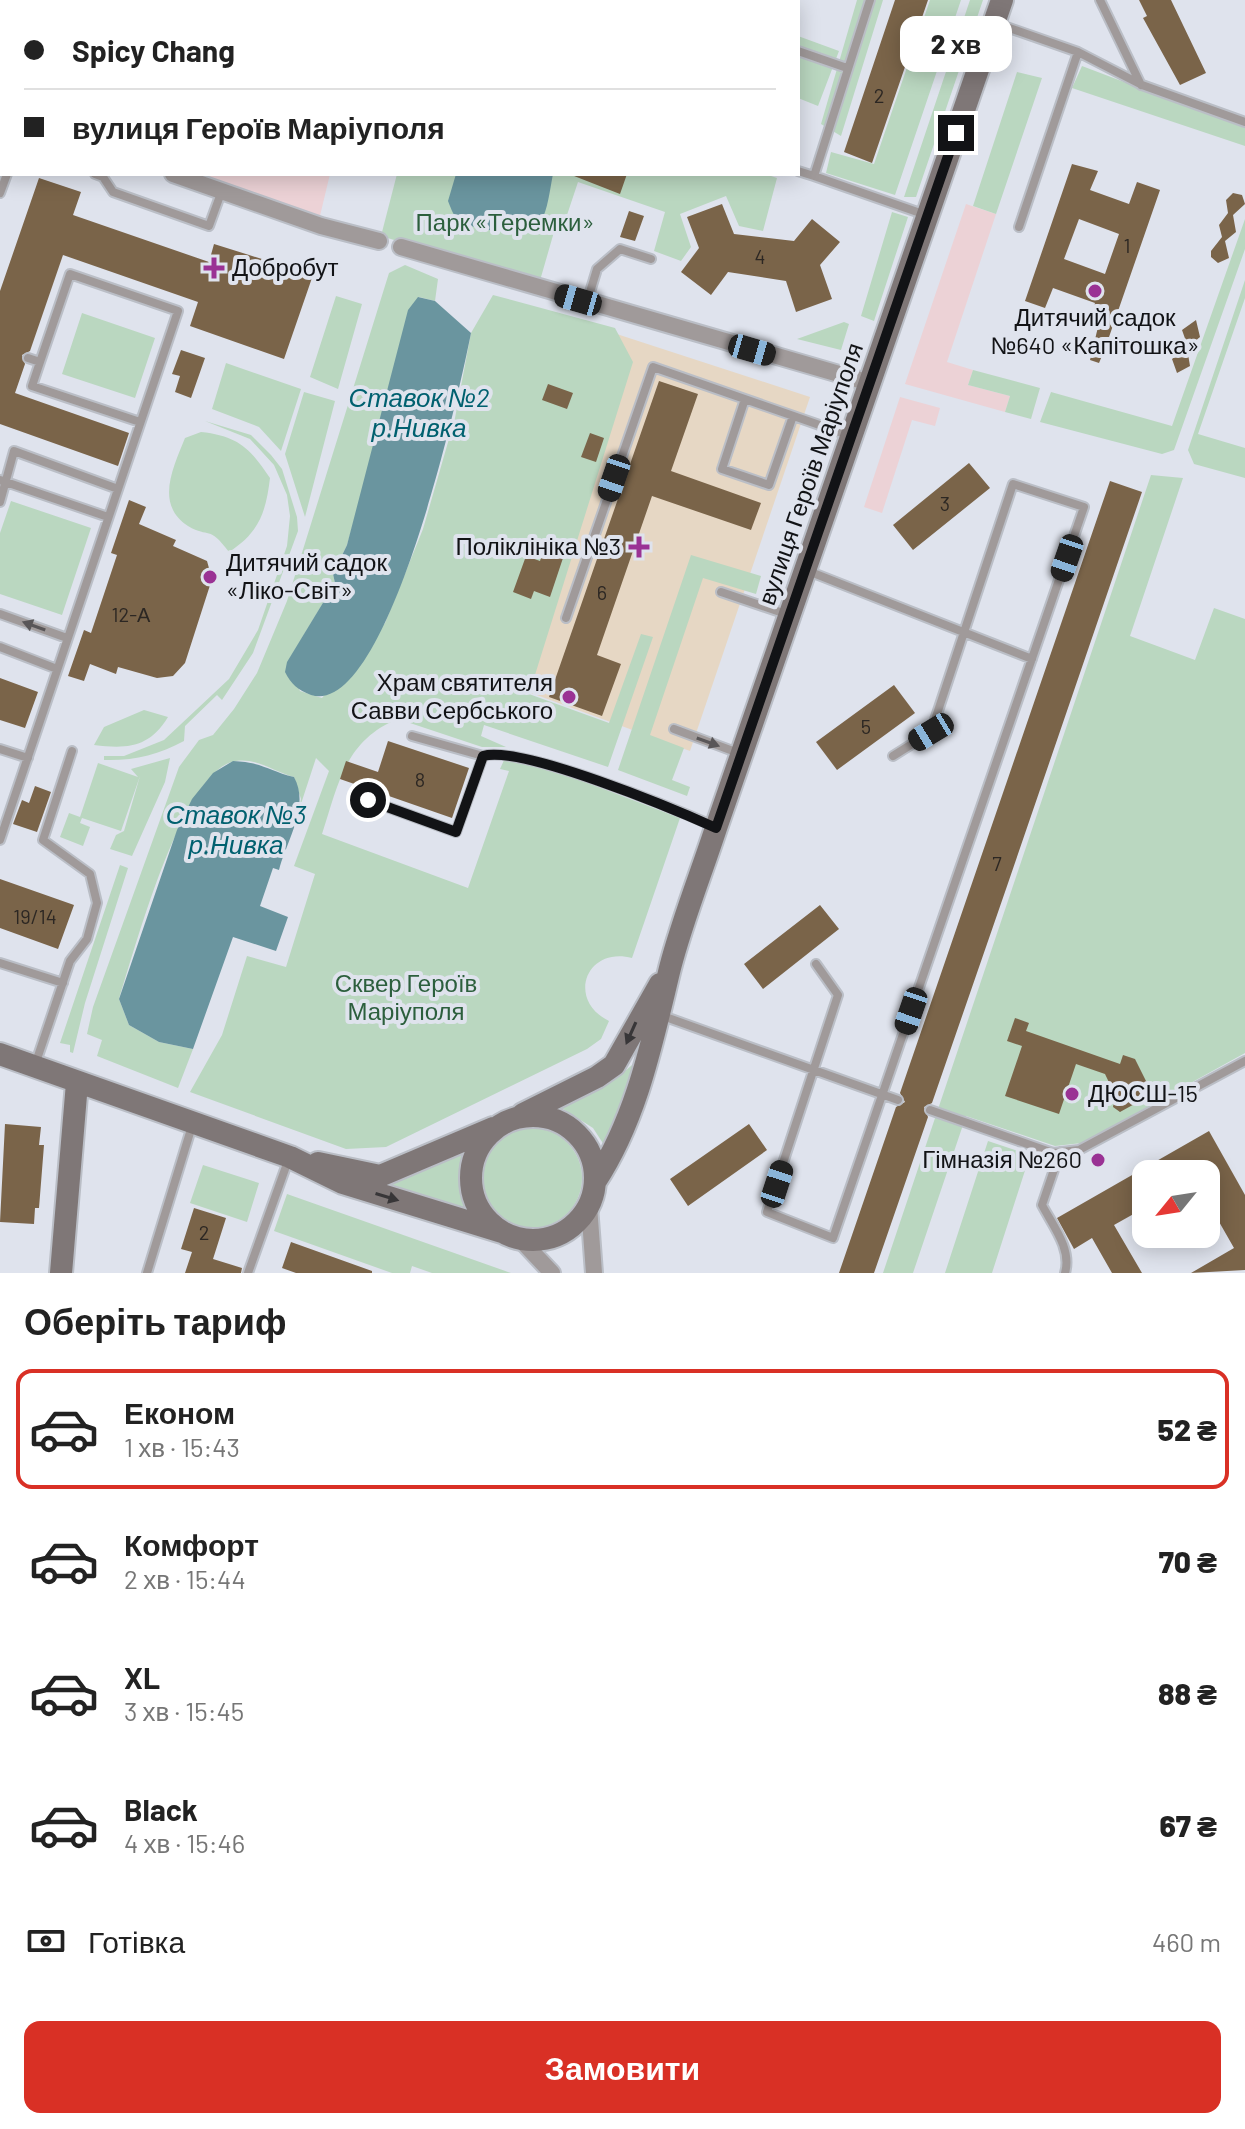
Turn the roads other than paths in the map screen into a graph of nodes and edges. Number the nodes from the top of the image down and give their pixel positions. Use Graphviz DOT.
graph roads {
  1 [pos="870,0"];
  2 [pos="1002,0"];
  3 [pos="1100,0"];
  4 [pos="994,23"];
  5 [pos="800,52"];
  6 [pos="1078,52"];
  7 [pos="847,68"];
  8 [pos="1142,85"];
  9 [pos="1245,121"];
  10 [pos="800,172"];
  11 [pos="100,176"];
  12 [pos="178,176"];
  13 [pos="814,176"];
  14 [pos="221,193"];
  15 [pos="927,215"];
  16 [pos="1019,227"];
  17 [pos="379,241"];
  18 [pos="401,247"];
  19 [pos="651,259"];
  20 [pos="587,302"];
  21 [pos="28,358"];
  22 [pos="40,362"];
  23 [pos="870,383"];
  24 [pos="745,399"];
  25 [pos="793,416"];
  26 [pos="140,422"];
  27 [pos="852,437"];
  28 [pos="3,481"];
  29 [pos="118,489"];
  30 [pos="0,502"];
  31 [pos="108,517"];
  32 [pos="807,570"];
  33 [pos="721,592"];
  34 [pos="0,614"];
  35 [pos="791,615"];
  36 [pos="566,618"];
  37 [pos="962,631"];
  38 [pos="67,638"];
  39 [pos="0,647"];
  40 [pos="1032,659"];
  41 [pos="57,669"];
  42 [pos="674,729"];
  43 [pos="412,736"];
  44 [pos="0,749"];
  45 [pos="72,751"];
  46 [pos="742,754"];
  47 [pos="483,756"];
  48 [pos="893,756"];
  49 [pos="28,758"];
  50 [pos="368,800"];
  51 [pos="716,828"];
  52 [pos="0,840"];
  53 [pos="0,963"];
  54 [pos="816,964"];
  55 [pos="671,966"];
  56 [pos="63,983"];
  57 [pos="659,1015"];
  58 [pos="0,1054"];
  59 [pos="1245,1061"];
  60 [pos="35,1066"];
  61 [pos="815,1071"];
  62 [pos="77,1083"];
  63 [pos="882,1094"];
  64 [pos="898,1100"];
  65 [pos="930,1110"];
  66 [pos="193,1121"];
  67 [pos="507,1122"];
  68 [pos="1060,1152"];
  69 [pos="290,1157"];
  70 [pos="595,1182"];
  71 [pos="589,1206"];
  72 [pos="511,1235"];
  73 [pos="61,1273"];
  74 [pos="147,1273"];
  75 [pos="248,1273"];
  76 [pos="552,1273"];
  77 [pos="594,1273"];
  78 [pos="1065,1273"];
  1 -- 7 [label="lane"];
  2 -- 4 [label="street, вулиця Героїв Маріуполя"];
  3 -- 8 [label="lane"];
  4 -- 6 [label="lane"];
  4 -- 15 [label="street, вулиця Героїв Маріуполя"];
  5 -- 7 [label="lane"];
  6 -- 8 [label="lane"];
  6 -- 16 [label="lane"];
  7 -- 13 [label="lane"];
  8 -- 9 [label="lane"];
  10 -- 13 [label="lane"];
  11 -- 14 [label="lane"];
  12 -- 14 [label="street"];
  13 -- 15 [label="lane"];
  14 -- 17 [label="street"];
  15 -- 23 [label="street, вулиця Героїв Маріуполя"];
  18 -- 20 [label="street"];
  19 -- 20 [label="lane"];
  20 -- 23 [label="street"];
  21 -- 22 [label="lane"];
  22 -- 26 [label="lane"];
  22 -- 26 [label="lane"];
  23 -- 27 [label="street, вулиця Героїв Маріуполя"];
  24 -- 25 [label="lane"];
  24 -- 25 [label="lane"];
  24 -- 36 [label="lane"];
  25 -- 27 [label="lane"];
  26 -- 29 [label="lane"];
  27 -- 32 [label="street, вулиця Героїв Маріуполя"];
  28 -- 29 [label="lane"];
  28 -- 30 [label="lane"];
  28 -- 31 [label="lane"];
  29 -- 31 [label="lane"];
  31 -- 38 [label="lane"];
  32 -- 35 [label="street, вулиця Героїв Маріуполя"];
  32 -- 37 [label="lane"];
  33 -- 35 [label="lane"];
  38 -- 34 [label="lane, one-way"];
  35 -- 46 [label="street, вулиця Героїв Маріуполя"];
  37 -- 40 [label="lane"];
  37 -- 40 [label="lane"];
  37 -- 48 [label="lane"];
  38 -- 41 [label="lane"];
  39 -- 41 [label="lane"];
  40 -- 63 [label="lane"];
  41 -- 49 [label="lane"];
  42 -- 46 [label="lane, one-way"];
  43 -- 47 [label="lane"];
  44 -- 49 [label="lane"];
  45 -- 56 [label="lane"];
  46 -- 51 [label="street, вулиця Героїв Маріуполя"];
  47 -- 50 [label="lane"];
  47 -- 51 [label="lane"];
  49 -- 52 [label="lane"];
  51 -- 55 [label="street, вулиця Героїв Маріуполя"];
  53 -- 56 [label="lane"];
  54 -- 61 [label="lane"];
  55 -- 57 [label="street, вулиця Героїв Маріуполя"];
  55 -- 67 [label="street, вулиця Героїв Маріуполя, one-way"];
  56 -- 60 [label="lane"];
  57 -- 61 [label="lane"];
  57 -- 70 [label="street, вулиця Героїв Маріуполя"];
  58 -- 60 [label="street"];
  59 -- 68 [label="lane"];
  60 -- 62 [label="street"];
  61 -- 63 [label="lane"];
  61 -- 63 [label="lane"];
  62 -- 66 [label="street"];
  62 -- 73 [label="street"];
  63 -- 64 [label="lane"];
  65 -- 68 [label="lane"];
  66 -- 69 [label="street"];
  66 -- 74 [label="lane"];
  67 -- 69 [label="street, вулиця Героїв Маріуполя"];
  67 -- 70 [label="street"];
  67 -- 72 [label="street"];
  68 -- 78 [label="lane"];
  69 -- 72 [label="street, one-way"];
  69 -- 75 [label="lane"];
  70 -- 71 [label="street"];
  71 -- 72 [label="street"];
  71 -- 77 [label="street"];
  72 -- 76 [label="street"];
}
